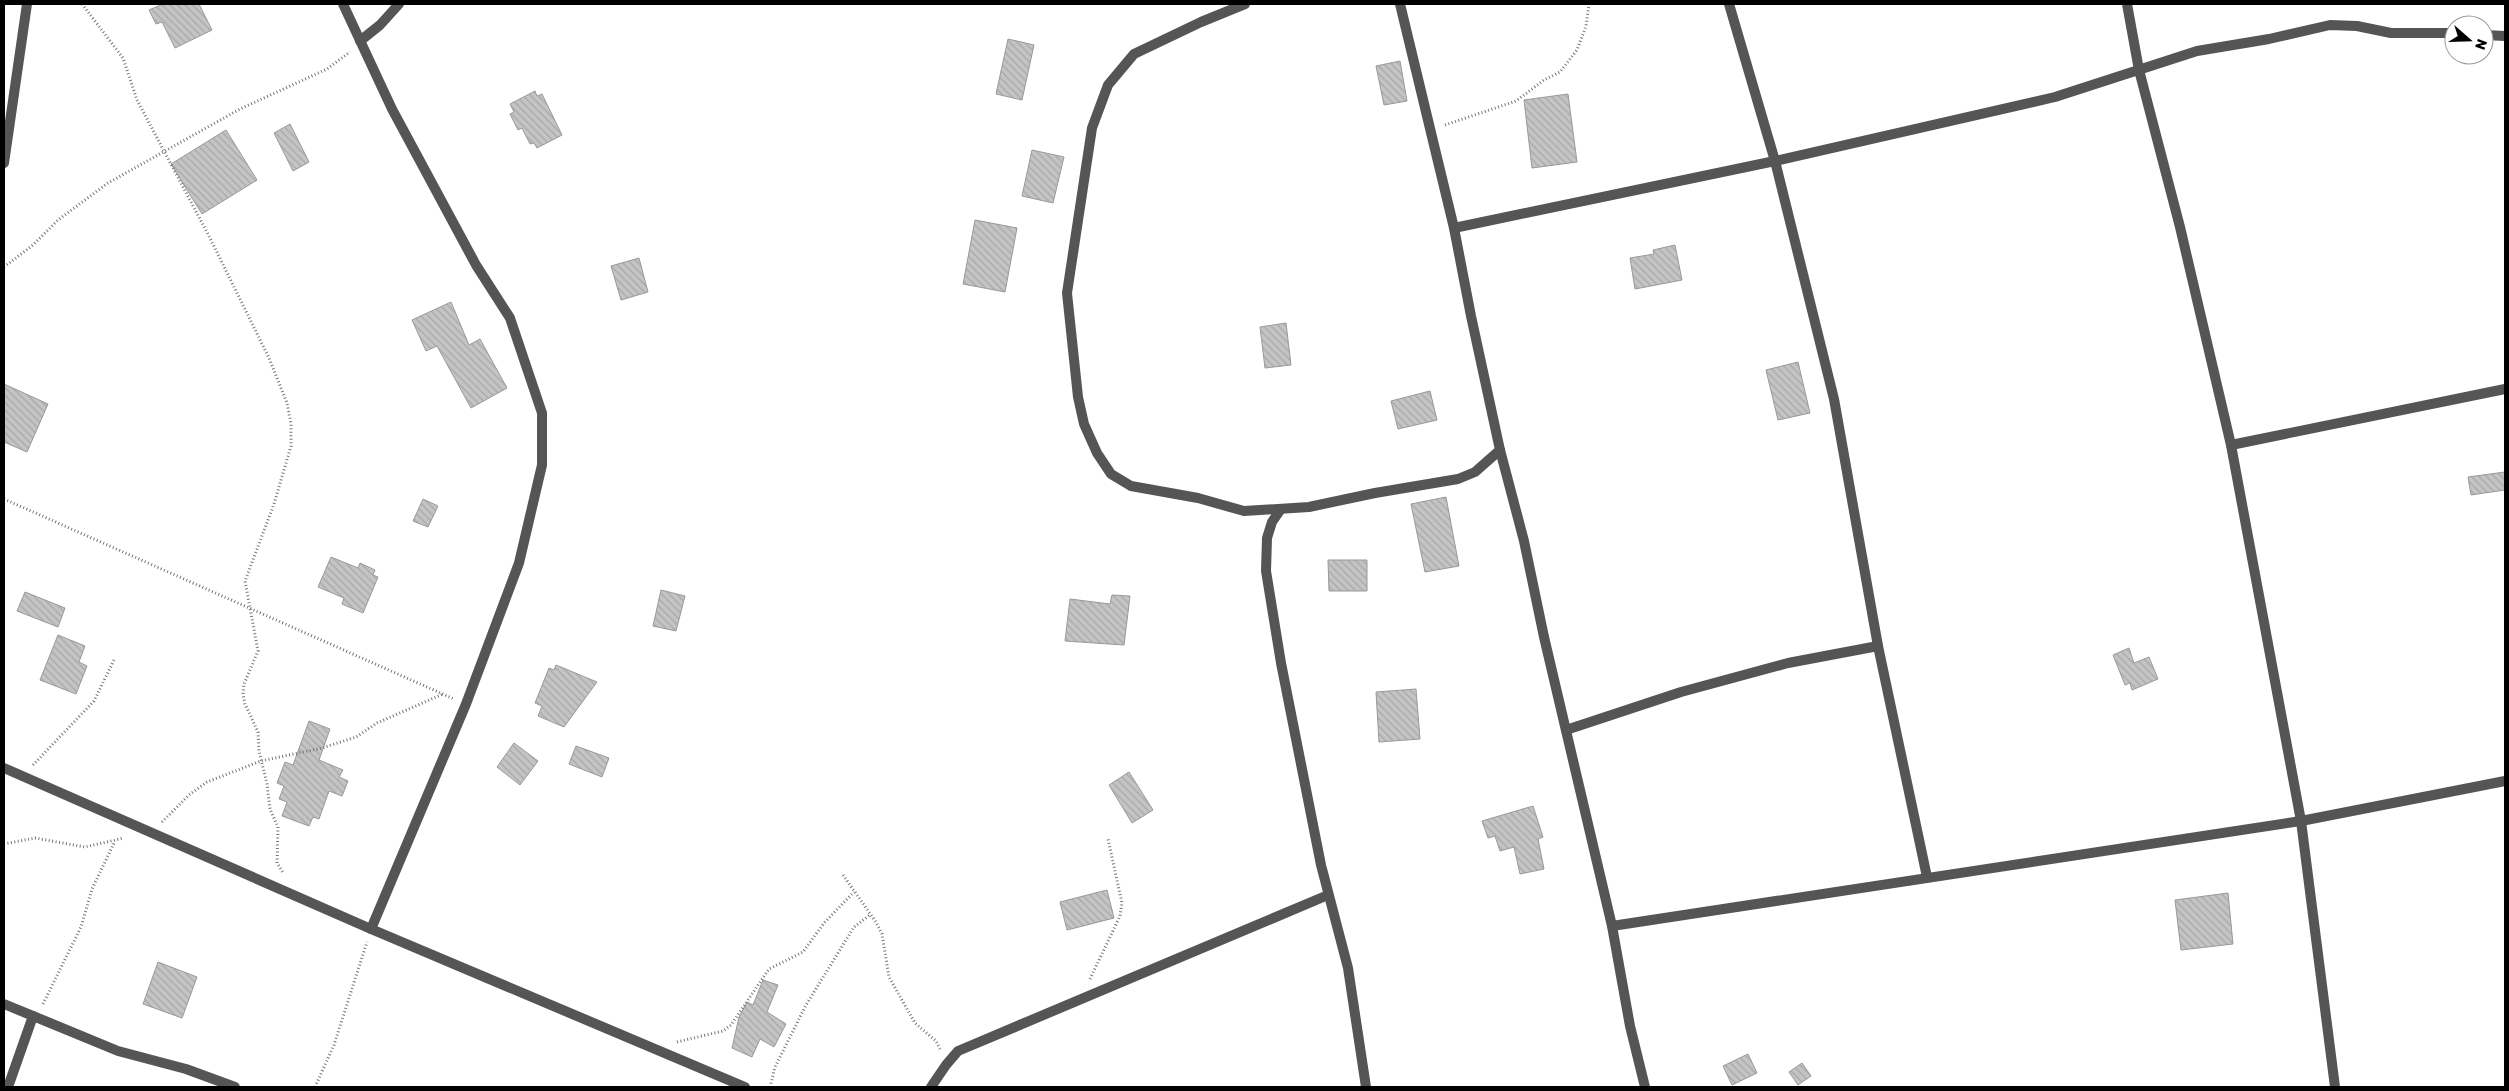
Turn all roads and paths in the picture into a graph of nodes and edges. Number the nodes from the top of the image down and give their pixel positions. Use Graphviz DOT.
graph roads {
  1 [pos="27,4"];
  2 [pos="82,4"];
  3 [pos="343,4"];
  4 [pos="399,4"];
  5 [pos="1245,4"];
  6 [pos="1400,4"];
  7 [pos="1589,4"];
  8 [pos="1729,4"];
  9 [pos="2127,4"];
  10 [pos="2444,33"];
  11 [pos="360,41"];
  12 [pos="2139,70"];
  13 [pos="1431,130"];
  14 [pos="164,153"];
  15 [pos="1775,161"];
  16 [pos="4,163"];
  17 [pos="1454,228"];
  18 [pos="4,267"];
  19 [pos="2505,389"];
  20 [pos="2231,445"];
  21 [pos="1500,450"];
  22 [pos="4,499"];
  23 [pos="1280,509"];
  24 [pos="250,609"];
  25 [pos="1878,646"];
  26 [pos="114,660"];
  27 [pos="443,694"];
  28 [pos="466,704"];
  29 [pos="1566,730"];
  30 [pos="261,760"];
  31 [pos="4,768"];
  32 [pos="23,777"];
  33 [pos="2505,781"];
  34 [pos="2301,821"];
  35 [pos="149,832"];
  36 [pos="1108,839"];
  37 [pos="115,841"];
  38 [pos="4,844"];
  39 [pos="843,876"];
  40 [pos="1927,877"];
  41 [pos="854,892"];
  42 [pos="1328,895"];
  43 [pos="301,899"];
  44 [pos="871,914"];
  45 [pos="1612,926"];
  46 [pos="371,929"];
  47 [pos="1078,1002"];
  48 [pos="4,1004"];
  49 [pos="35,1017"];
  50 [pos="654,1049"];
  51 [pos="940,1051"];
  52 [pos="8,1087"];
  53 [pos="235,1087"];
  54 [pos="315,1087"];
  55 [pos="745,1087"];
  56 [pos="770,1087"];
  57 [pos="931,1087"];
  58 [pos="1366,1087"];
  59 [pos="1646,1087"];
  60 [pos="2335,1087"];
  1 -- 16 [label="street"];
  2 -- 14 [label="path"];
  3 -- 11 [label="street"];
  4 -- 11 [label="street"];
  5 -- 23 [label="street"];
  6 -- 13 [label="street"];
  7 -- 13 [label="path"];
  8 -- 15 [label="street"];
  9 -- 12 [label="street"];
  10 -- 12 [label="street"];
  11 -- 14 [label="path"];
  11 -- 28 [label="street"];
  12 -- 15 [label="street"];
  12 -- 20 [label="street"];
  13 -- 17 [label="street"];
  14 -- 18 [label="path"];
  14 -- 24 [label="path"];
  15 -- 17 [label="street"];
  15 -- 25 [label="street"];
  17 -- 21 [label="street"];
  19 -- 20 [label="street"];
  20 -- 34 [label="street"];
  21 -- 23 [label="street"];
  21 -- 29 [label="street"];
  22 -- 24 [label="path"];
  23 -- 42 [label="street"];
  24 -- 27 [label="path"];
  24 -- 30 [label="path"];
  25 -- 29 [label="street"];
  25 -- 40 [label="street"];
  26 -- 32 [label="path"];
  27 -- 28 [label="path"];
  27 -- 30 [label="path"];
  28 -- 46 [label="street"];
  29 -- 45 [label="street"];
  30 -- 35 [label="path"];
  30 -- 43 [label="path"];
  31 -- 32 [label="street"];
  32 -- 35 [label="street"];
  33 -- 34 [label="street"];
  34 -- 40 [label="street"];
  34 -- 60 [label="street"];
  35 -- 37 [label="path"];
  35 -- 43 [label="street"];
  36 -- 47 [label="path"];
  37 -- 38 [label="path"];
  37 -- 49 [label="path"];
  39 -- 41 [label="path"];
  40 -- 45 [label="street"];
  41 -- 44 [label="path"];
  41 -- 50 [label="path"];
  42 -- 47 [label="street"];
  42 -- 58 [label="street"];
  43 -- 46 [label="street"];
  44 -- 51 [label="path"];
  44 -- 56 [label="path"];
  45 -- 59 [label="street"];
  46 -- 50 [label="street"];
  46 -- 54 [label="path"];
  47 -- 57 [label="street"];
  48 -- 49 [label="street"];
  49 -- 52 [label="street"];
  49 -- 53 [label="street"];
  50 -- 55 [label="street"];
}
